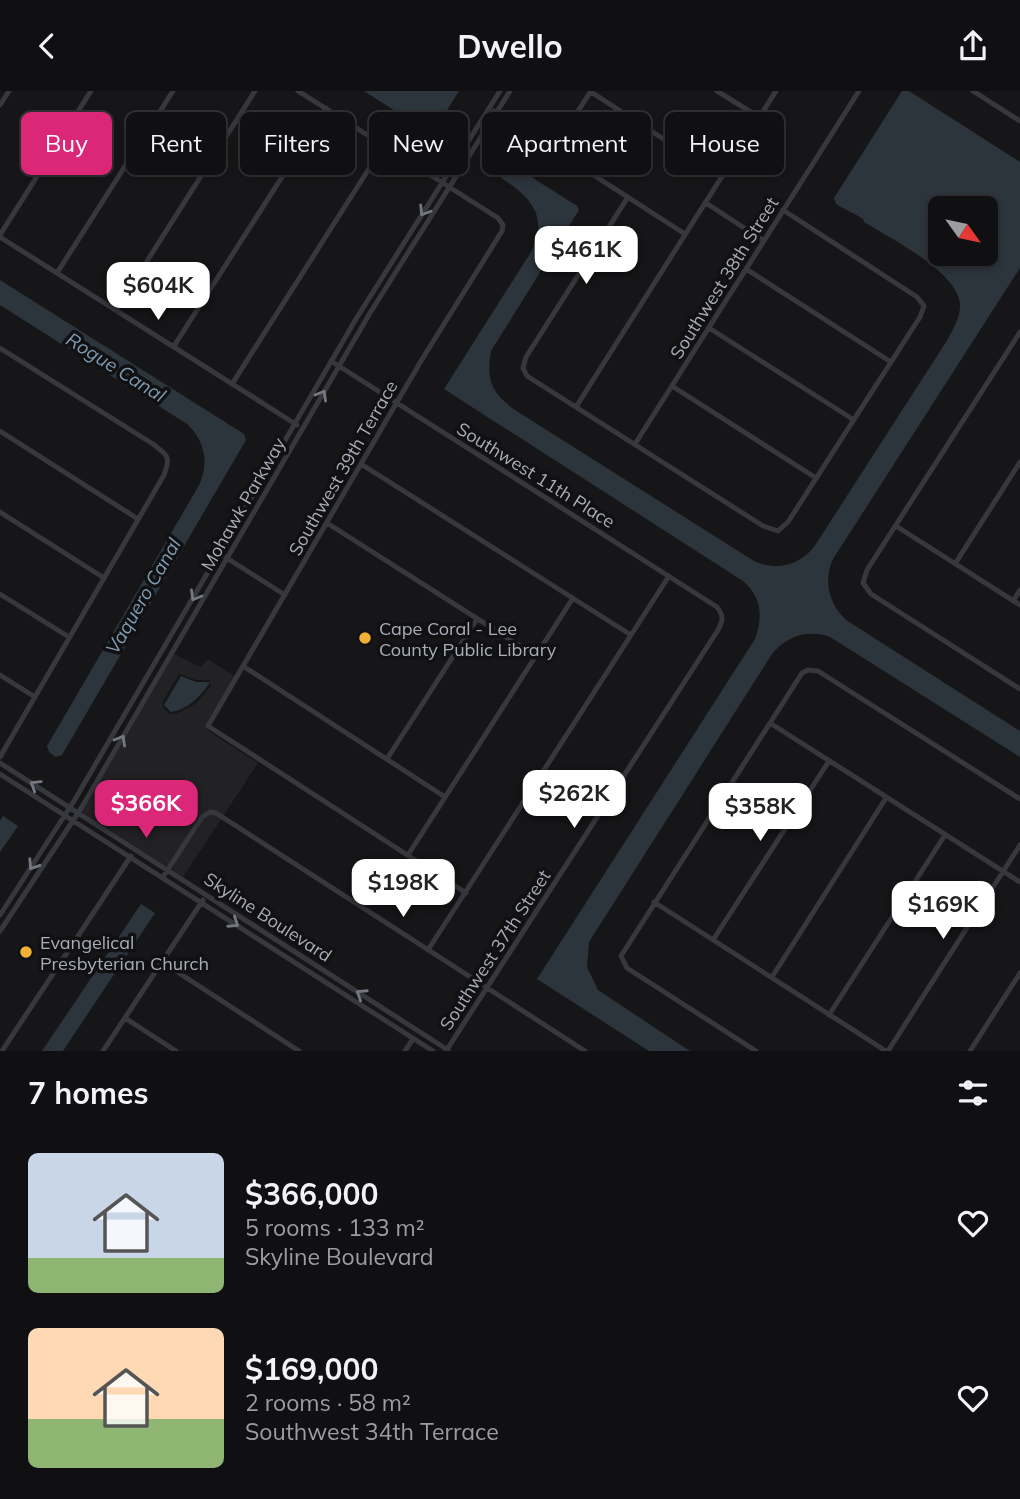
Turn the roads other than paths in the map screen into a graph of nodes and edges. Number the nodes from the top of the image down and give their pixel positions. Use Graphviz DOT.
graph roads {
  1 [pos="9,91"];
  2 [pos="91,91"];
  3 [pos="173,91"];
  4 [pos="255,91"];
  5 [pos="298,91"];
  6 [pos="500,91"];
  7 [pos="510,91"];
  8 [pos="591,91"];
  9 [pos="717,91"];
  10 [pos="776,91"];
  11 [pos="859,91"];
  12 [pos="973,91"];
  13 [pos="0,105"];
  14 [pos="326,108"];
  15 [pos="489,108"];
  16 [pos="495,112"];
  17 [pos="497,112"];
  18 [pos="578,112"];
  19 [pos="751,112"];
  20 [pos="762,112"];
  21 [pos="1020,121"];
  22 [pos="369,135"];
  23 [pos="482,136"];
  24 [pos="369,169"];
  25 [pos="431,175"];
  26 [pos="593,175"];
  27 [pos="722,177"];
  28 [pos="442,182"];
  29 [pos="450,187"];
  30 [pos="628,197"];
  31 [pos="706,203"];
  32 [pos="783,211"];
  33 [pos="685,235"];
  34 [pos="0,236"];
  35 [pos="764,241"];
  36 [pos="746,269"];
  37 [pos="57,273"];
  38 [pos="116,310"];
  39 [pos="709,328"];
  40 [pos="1020,332"];
  41 [pos="174,347"];
  42 [pos="0,348"];
  43 [pos="331,361"];
  44 [pos="891,362"];
  45 [pos="339,366"];
  46 [pos="232,384"];
  47 [pos="672,386"];
  48 [pos="397,403"];
  49 [pos="576,407"];
  50 [pos="854,420"];
  51 [pos="295,423"];
  52 [pos="303,428"];
  53 [pos="0,431"];
  54 [pos="635,445"];
  55 [pos="1020,462"];
  56 [pos="361,464"];
  57 [pos="816,478"];
  58 [pos="0,512"];
  59 [pos="138,519"];
  60 [pos="327,523"];
  61 [pos="896,526"];
  62 [pos="219,554"];
  63 [pos="227,559"];
  64 [pos="955,564"];
  65 [pos="668,576"];
  66 [pos="104,578"];
  67 [pos="1020,590"];
  68 [pos="0,594"];
  69 [pos="285,595"];
  70 [pos="573,598"];
  71 [pos="1013,601"];
  72 [pos="1020,605"];
  73 [pos="723,614"];
  74 [pos="477,619"];
  75 [pos="631,635"];
  76 [pos="69,637"];
  77 [pos="536,656"];
  78 [pos="243,666"];
  79 [pos="0,675"];
  80 [pos="1020,689"];
  81 [pos="35,697"];
  82 [pos="769,723"];
  83 [pos="387,759"];
  84 [pos="0,760"];
  85 [pos="829,761"];
  86 [pos="0,774"];
  87 [pos="445,797"];
  88 [pos="886,798"];
  89 [pos="1020,799"];
  90 [pos="71,807"];
  91 [pos="79,812"];
  92 [pos="66,815"];
  93 [pos="74,820"];
  94 [pos="945,835"];
  95 [pos="1020,845"];
  96 [pos="408,855"];
  97 [pos="131,856"];
  98 [pos="167,870"];
  99 [pos="1003,872"];
  100 [pos="163,877"];
  101 [pos="1020,883"];
  102 [pos="466,893"];
  103 [pos="206,895"];
  104 [pos="202,902"];
  105 [pos="654,902"];
  106 [pos="0,915"];
  107 [pos="0,931"];
  108 [pos="713,940"];
  109 [pos="428,950"];
  110 [pos="162,962"];
  111 [pos="1020,973"];
  112 [pos="772,977"];
  113 [pos="488,988"];
  114 [pos="829,1015"];
  115 [pos="125,1018"];
  116 [pos="413,1039"];
  117 [pos="2,1051"];
  118 [pos="103,1051"];
  119 [pos="176,1051"];
  120 [pos="299,1051"];
  121 [pos="405,1051"];
  122 [pos="433,1051"];
  123 [pos="448,1051"];
  124 [pos="585,1051"];
  125 [pos="756,1051"];
  126 [pos="887,1051"];
  127 [pos="970,1051"];
  1 -- 13 [label="street"];
  2 -- 34 [label="street"];
  3 -- 37 [label="street"];
  4 -- 38 [label="street"];
  5 -- 14 [label="street"];
  6 -- 15 [label="street, Mohawk Parkway"];
  7 -- 17 [label="street, Mohawk Parkway"];
  8 -- 18 [label="street"];
  8 -- 27 [label="street"];
  9 -- 19 [label="street"];
  10 -- 20 [label="street"];
  11 -- 32 [label="street, Southwest 38th Street"];
  12 -- 21 [label="street"];
  14 -- 22 [label="street"];
  14 -- 41 [label="street"];
  15 -- 16 [label="street"];
  15 -- 28 [label="street, Mohawk Parkway"];
  23 -- 29 [label="street, Mohawk Parkway"];
  24 -- 46 [label="street"];
  25 -- 28 [label="street"];
  26 -- 30 [label="street"];
  27 -- 31 [label="street"];
  28 -- 29 [label="street"];
  28 -- 43 [label="street, Mohawk Parkway, one-way"];
  29 -- 45 [label="street, Mohawk Parkway"];
  29 -- 48 [label="street, Southwest 39th Terrace"];
  30 -- 33 [label="street"];
  30 -- 49 [label="street"];
  31 -- 33 [label="street"];
  31 -- 35 [label="street"];
  32 -- 35 [label="street, Southwest 38th Street"];
  32 -- 44 [label="street"];
  33 -- 49 [label="street"];
  34 -- 37 [label="street"];
  35 -- 36 [label="street, Southwest 38th Street"];
  36 -- 39 [label="street, Southwest 38th Street"];
  36 -- 44 [label="street"];
  37 -- 38 [label="street"];
  38 -- 41 [label="street"];
  39 -- 47 [label="street, Southwest 38th Street"];
  39 -- 50 [label="street"];
  40 -- 61 [label="street"];
  41 -- 46 [label="street"];
  42 -- 59 [label="street"];
  43 -- 45 [label="street, Southwest 11th Place"];
  43 -- 51 [label="street, Mohawk Parkway"];
  44 -- 50 [label="street"];
  45 -- 48 [label="street, Southwest 11th Place"];
  52 -- 45 [label="street, Mohawk Parkway, one-way"];
  46 -- 51 [label="street"];
  47 -- 54 [label="street, Southwest 38th Street"];
  47 -- 57 [label="street"];
  48 -- 56 [label="street, Southwest 39th Terrace"];
  48 -- 65 [label="street, Southwest 11th Place"];
  49 -- 54 [label="street"];
  50 -- 57 [label="street"];
  51 -- 52 [label="street"];
  51 -- 62 [label="street, Mohawk Parkway"];
  52 -- 63 [label="street, Mohawk Parkway"];
  53 -- 59 [label="street"];
  54 -- 57 [label="street"];
  55 -- 64 [label="street"];
  56 -- 60 [label="street, Southwest 39th Terrace"];
  56 -- 70 [label="street"];
  58 -- 66 [label="street"];
  59 -- 66 [label="street"];
  60 -- 69 [label="street, Southwest 39th Terrace"];
  60 -- 74 [label="street"];
  61 -- 64 [label="street"];
  61 -- 80 [label="street"];
  62 -- 63 [label="street"];
  62 -- 90 [label="street, Mohawk Parkway, one-way"];
  63 -- 69 [label="street"];
  91 -- 63 [label="street, Mohawk Parkway, one-way"];
  64 -- 71 [label="street"];
  65 -- 73 [label="street, Southwest 11th Place"];
  65 -- 75 [label="street"];
  66 -- 76 [label="street"];
  67 -- 71 [label="street"];
  68 -- 76 [label="street"];
  69 -- 78 [label="street, Southwest 39th Terrace"];
  70 -- 75 [label="street"];
  70 -- 77 [label="street"];
  71 -- 72 [label="street"];
  73 -- 113 [label="street, Southwest 37th Street"];
  74 -- 77 [label="street"];
  74 -- 83 [label="street"];
  75 -- 102 [label="street"];
  76 -- 81 [label="street"];
  77 -- 87 [label="street"];
  78 -- 83 [label="street"];
  78 -- 96 [label="street, Southwest 39th Terrace"];
  79 -- 81 [label="street"];
  81 -- 84 [label="street"];
  82 -- 85 [label="street"];
  82 -- 89 [label="street"];
  82 -- 105 [label="street"];
  83 -- 87 [label="street"];
  90 -- 84 [label="street, Skyline Boulevard, one-way"];
  85 -- 88 [label="street"];
  85 -- 108 [label="street"];
  86 -- 92 [label="street, Skyline Boulevard"];
  87 -- 96 [label="street"];
  88 -- 94 [label="street"];
  88 -- 112 [label="street"];
  90 -- 91 [label="street, Skyline Boulevard"];
  90 -- 92 [label="street, Mohawk Parkway"];
  91 -- 93 [label="street, Mohawk Parkway"];
  91 -- 98 [label="street, Skyline Boulevard"];
  92 -- 93 [label="street, Skyline Boulevard"];
  92 -- 106 [label="street, Mohawk Parkway, one-way"];
  93 -- 97 [label="street, Skyline Boulevard"];
  93 -- 107 [label="street, Mohawk Parkway"];
  94 -- 99 [label="street"];
  94 -- 114 [label="street"];
  95 -- 99 [label="street"];
  96 -- 102 [label="street"];
  97 -- 100 [label="street, Skyline Boulevard"];
  97 -- 117 [label="street"];
  98 -- 100 [label="street"];
  98 -- 103 [label="street, Skyline Boulevard"];
  98 -- 109 [label="street"];
  99 -- 101 [label="street"];
  99 -- 126 [label="street"];
  100 -- 104 [label="street, Skyline Boulevard"];
  102 -- 109 [label="street"];
  103 -- 104 [label="street"];
  123 -- 103 [label="street, Skyline Boulevard, one-way"];
  104 -- 110 [label="street"];
  104 -- 116 [label="street, Skyline Boulevard, one-way"];
  105 -- 108 [label="street"];
  105 -- 125 [label="street"];
  108 -- 112 [label="street"];
  109 -- 113 [label="street"];
  110 -- 115 [label="street"];
  110 -- 120 [label="street"];
  111 -- 127 [label="street"];
  112 -- 114 [label="street"];
  113 -- 123 [label="street, Southwest 37th Street"];
  113 -- 124 [label="street"];
  114 -- 126 [label="street"];
  115 -- 118 [label="street"];
  115 -- 119 [label="street"];
  116 -- 121 [label="street"];
  116 -- 122 [label="street, Skyline Boulevard"];
}
